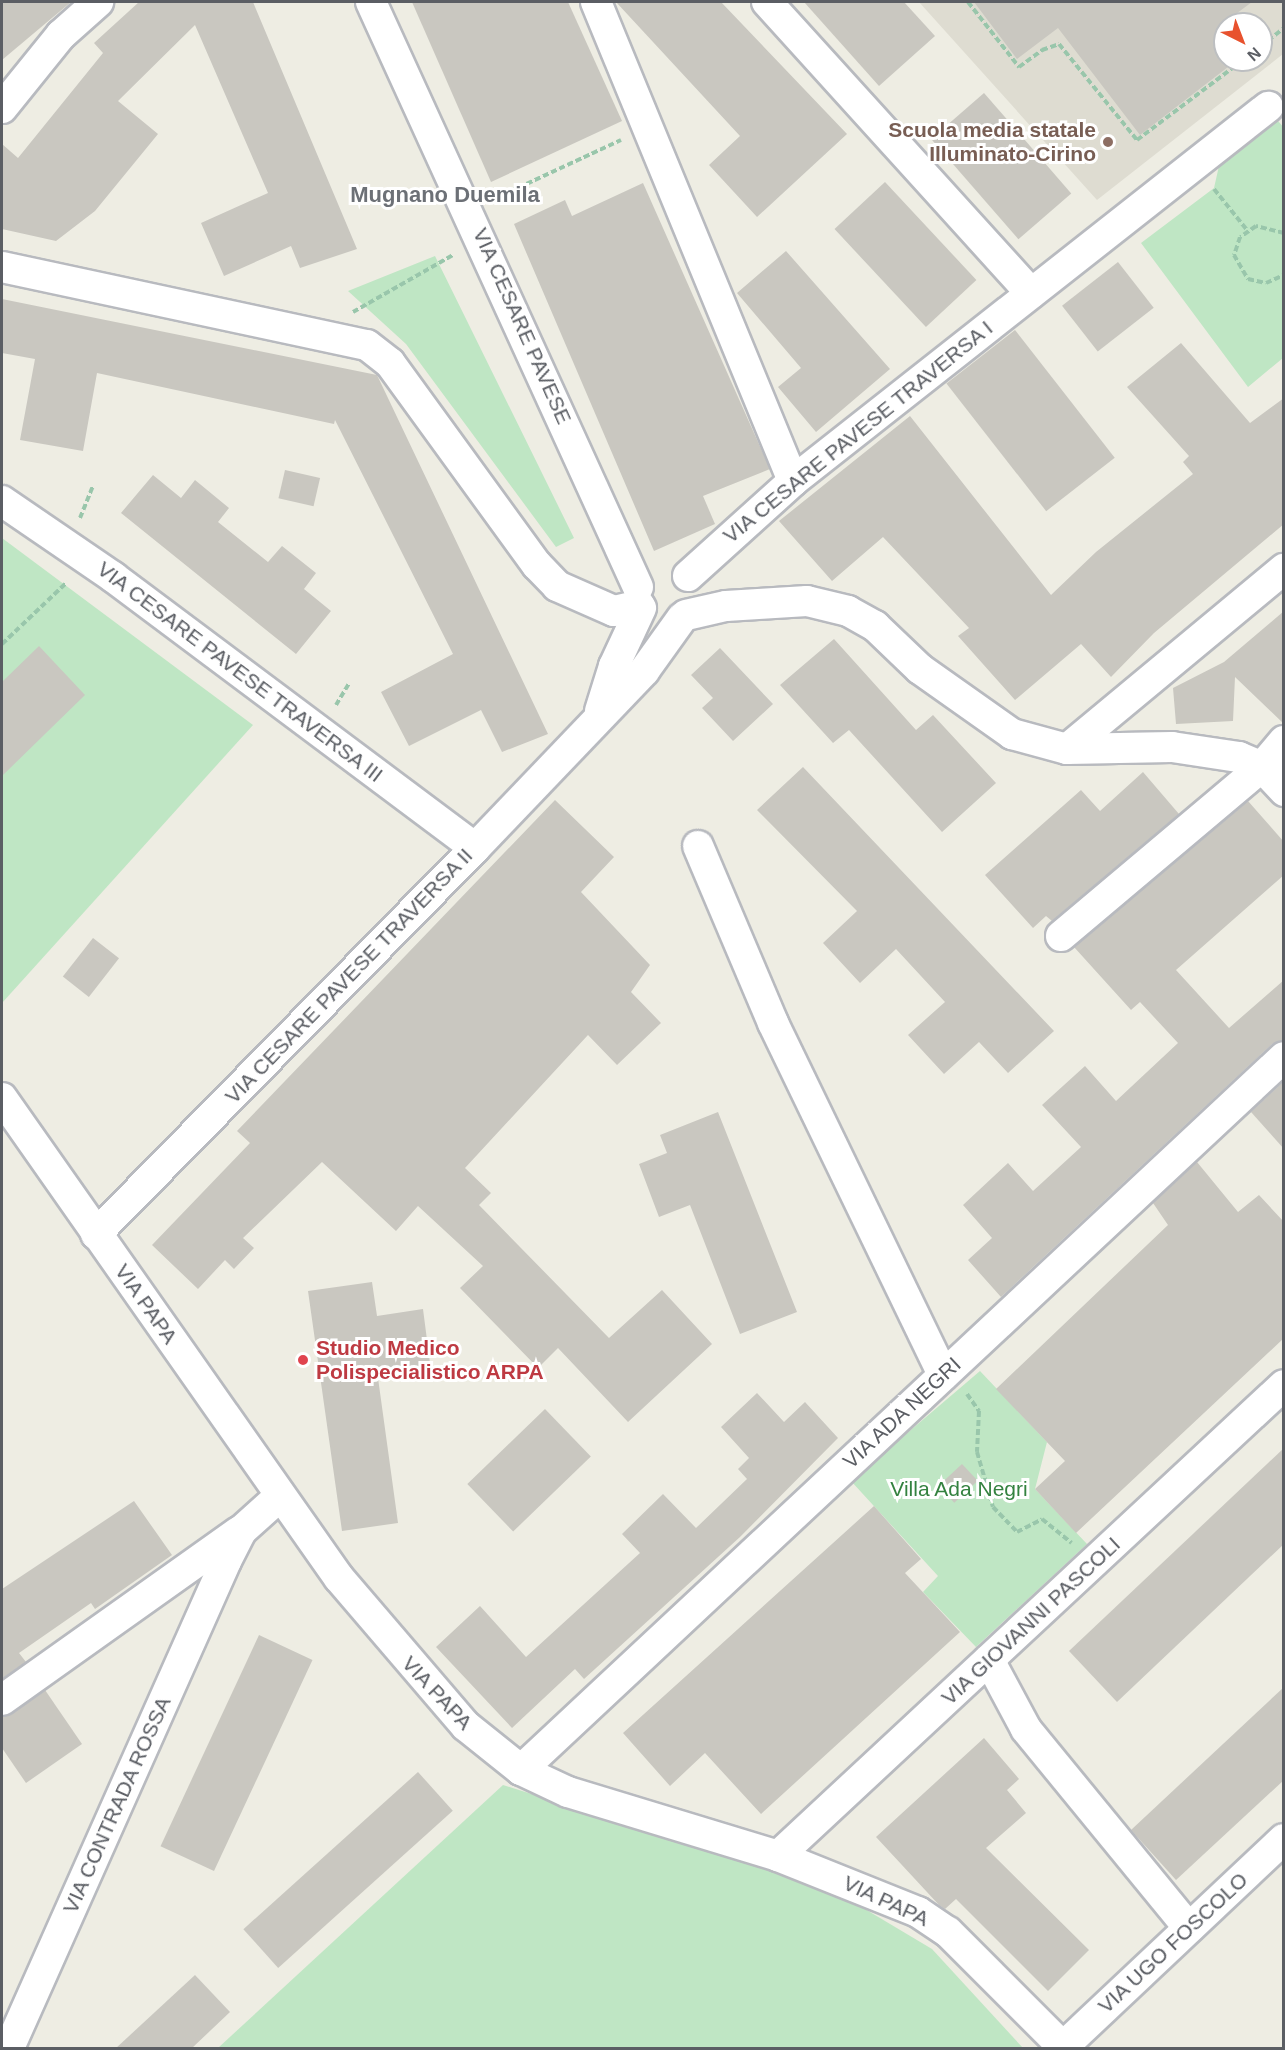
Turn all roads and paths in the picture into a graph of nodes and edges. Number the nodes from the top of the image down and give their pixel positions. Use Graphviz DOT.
graph roads {
  1 [pos="98,2"];
  2 [pos="371,2"];
  3 [pos="596,2"];
  4 [pos="766,2"];
  5 [pos="968,2"];
  6 [pos="1227,72"];
  7 [pos="1268,107"];
  8 [pos="2,108"];
  9 [pos="648,128"];
  10 [pos="1195,165"];
  11 [pos="469,210"];
  12 [pos="1247,230"];
  13 [pos="1284,233"];
  14 [pos="483,240"];
  15 [pos="2,267"];
  16 [pos="1283,276"];
  17 [pos="1031,293"];
  18 [pos="358,306"];
  19 [pos="793,481"];
  20 [pos="2,501"];
  21 [pos="90,561"];
  22 [pos="1284,569"];
  23 [pos="688,576"];
  24 [pos="639,600"];
  25 [pos="684,617"];
  26 [pos="2,644"];
  27 [pos="598,715"];
  28 [pos="1284,741"];
  29 [pos="1067,749"];
  30 [pos="1262,767"];
  31 [pos="1284,791"];
  32 [pos="698,846"];
  33 [pos="475,849"];
  34 [pos="1061,936"];
  35 [pos="1284,1057"];
  36 [pos="2,1098"];
  37 [pos="96,1234"];
  38 [pos="943,1375"];
  39 [pos="1284,1385"];
  40 [pos="280,1496"];
  41 [pos="241,1531"];
  42 [pos="1100,1556"];
  43 [pos="226,1562"];
  44 [pos="989,1660"];
  45 [pos="2,1700"];
  46 [pos="521,1770"];
  47 [pos="1284,1839"];
  48 [pos="778,1856"];
  49 [pos="1189,1928"];
  50 [pos="1064,2048"];
  51 [pos="9,2049"];
  1 -- 8 [label="street"];
  2 -- 11 [label="street, VIA CESARE PAVESE"];
  3 -- 9 [label="street"];
  4 -- 17 [label="street"];
  5 -- 6 [label="path"];
  7 -- 10 [label="street, VIA CESARE PAVESE TRAVERSA I"];
  9 -- 11 [label="path"];
  9 -- 19 [label="street"];
  10 -- 12 [label="path"];
  10 -- 17 [label="street, VIA CESARE PAVESE TRAVERSA I"];
  11 -- 14 [label="street, VIA CESARE PAVESE"];
  12 -- 13 [label="path"];
  12 -- 16 [label="path"];
  14 -- 18 [label="path"];
  14 -- 24 [label="street, VIA CESARE PAVESE"];
  15 -- 24 [label="street"];
  17 -- 19 [label="street, VIA CESARE PAVESE TRAVERSA I"];
  19 -- 23 [label="street, VIA CESARE PAVESE TRAVERSA I"];
  20 -- 21 [label="street, VIA CESARE PAVESE TRAVERSA III"];
  21 -- 26 [label="path"];
  21 -- 33 [label="street, VIA CESARE PAVESE TRAVERSA III"];
  22 -- 29 [label="street"];
  23 -- 24 [label="street"];
  23 -- 25 [label="street"];
  24 -- 25 [label="street"];
  24 -- 27 [label="street, VIA CESARE PAVESE TRAVERSA II"];
  25 -- 27 [label="street, VIA CESARE PAVESE TRAVERSA II"];
  25 -- 29 [label="street"];
  27 -- 33 [label="street, VIA CESARE PAVESE TRAVERSA II"];
  28 -- 30 [label="street"];
  29 -- 30 [label="street"];
  30 -- 31 [label="street"];
  30 -- 34 [label="street"];
  32 -- 38 [label="street"];
  33 -- 37 [label="street, VIA CESARE PAVESE TRAVERSA II"];
  35 -- 38 [label="street, VIA ADA NEGRI"];
  36 -- 37 [label="street, VIA PAPA"];
  37 -- 40 [label="street, VIA PAPA"];
  38 -- 42 [label="path"];
  38 -- 46 [label="street, VIA ADA NEGRI"];
  39 -- 42 [label="street, VIA GIOVANNI PASCOLI"];
  40 -- 41 [label="street, VIA CONTRADA ROSSA"];
  40 -- 43 [label="street"];
  40 -- 46 [label="street, VIA PAPA"];
  41 -- 43 [label="street, VIA CONTRADA ROSSA"];
  41 -- 45 [label="street, VIA CONTRADA ROSSA"];
  42 -- 44 [label="street, VIA GIOVANNI PASCOLI"];
  43 -- 51 [label="street, VIA CONTRADA ROSSA"];
  44 -- 48 [label="street, VIA GIOVANNI PASCOLI"];
  44 -- 49 [label="street"];
  46 -- 48 [label="street, VIA PAPA"];
  47 -- 49 [label="street, VIA UGO FOSCOLO"];
  48 -- 50 [label="street, VIA PAPA"];
  49 -- 50 [label="street, VIA UGO FOSCOLO"];
}
